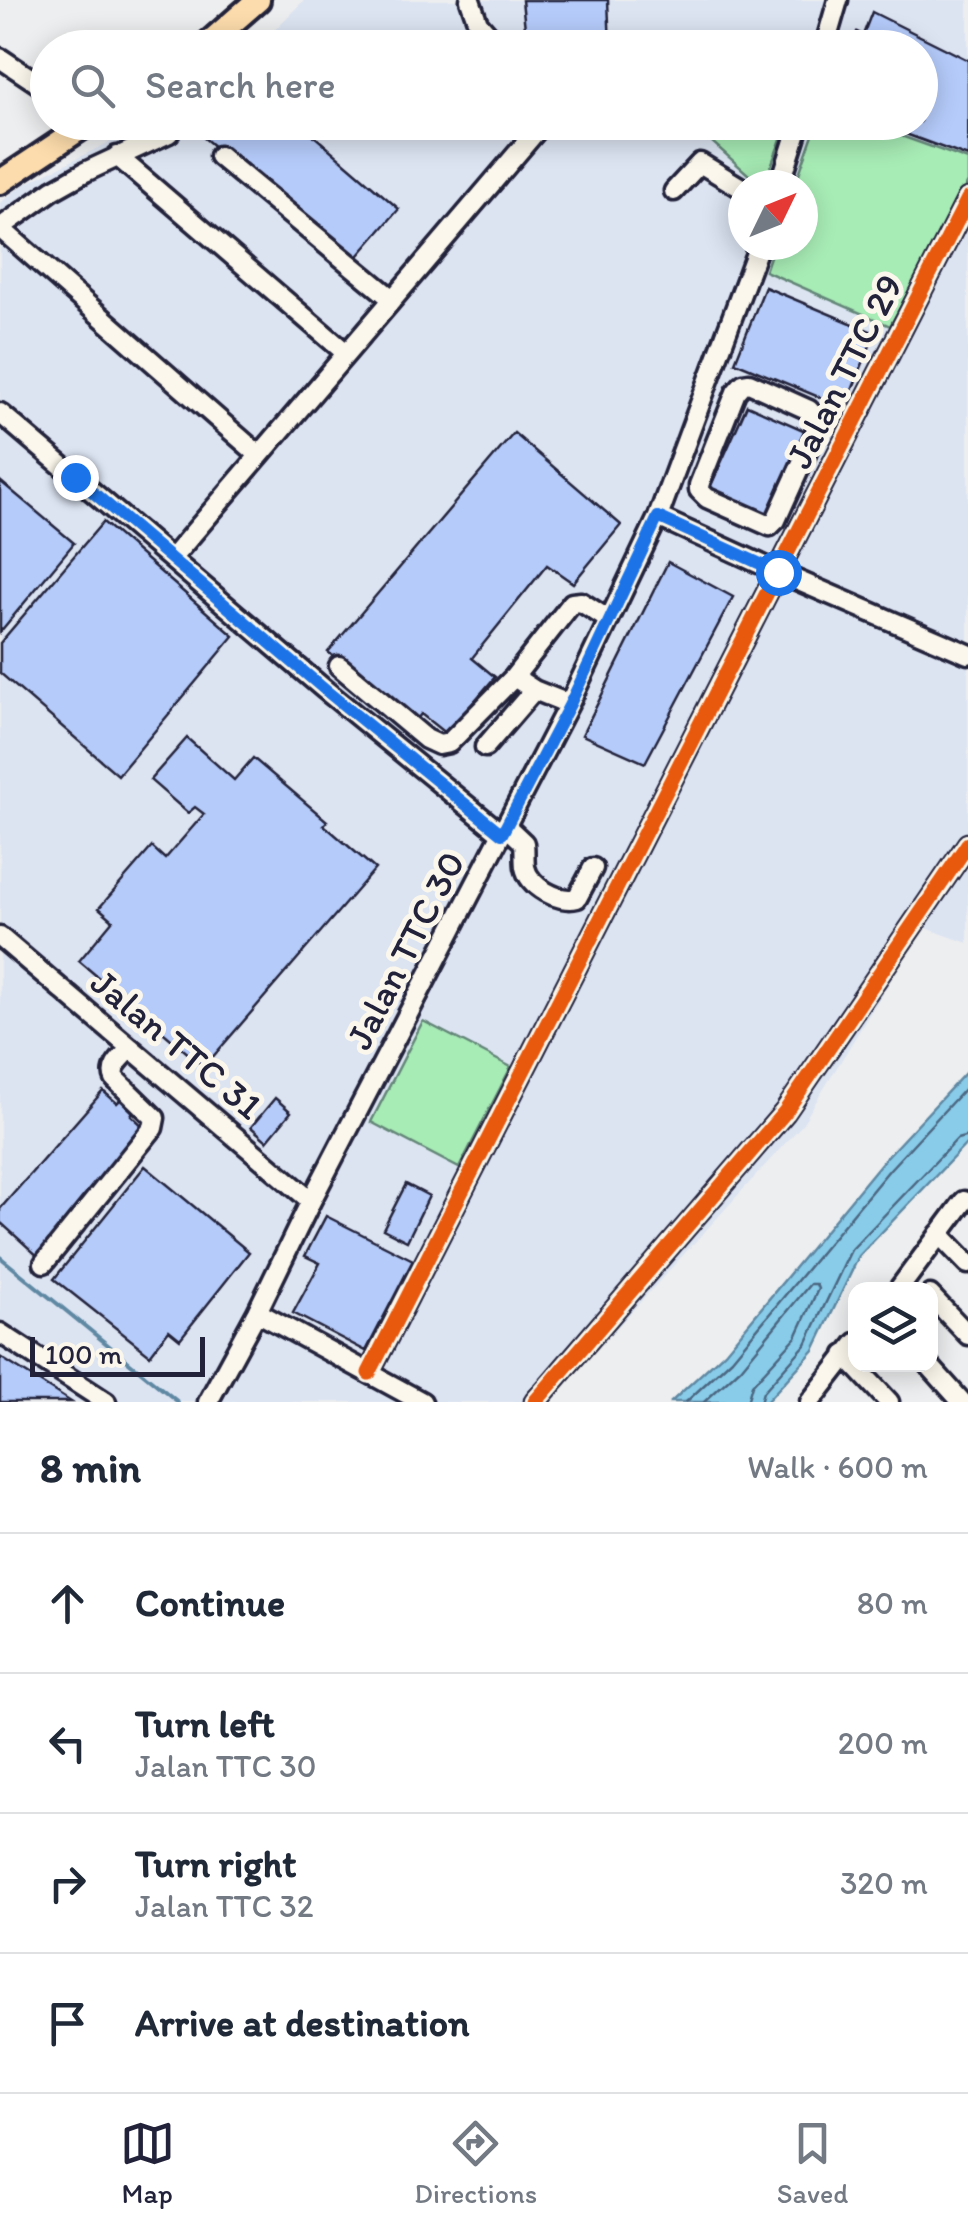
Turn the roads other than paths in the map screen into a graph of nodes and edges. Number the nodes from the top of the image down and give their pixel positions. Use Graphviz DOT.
graph roads {
  1 [pos="258,0"];
  2 [pos="470,0"];
  3 [pos="838,0"];
  4 [pos="224,30"];
  5 [pos="484,30"];
  6 [pos="829,30"];
  7 [pos="0,58"];
  8 [pos="30,78"];
  9 [pos="63,140"];
  10 [pos="153,140"];
  11 [pos="528,140"];
  12 [pos="794,140"];
  13 [pos="118,156"];
  14 [pos="218,156"];
  15 [pos="785,170"];
  16 [pos="728,180"];
  17 [pos="0,182"];
  18 [pos="674,190"];
  19 [pos="968,199"];
  20 [pos="0,228"];
  21 [pos="753,260"];
  22 [pos="392,299"];
  23 [pos="346,352"];
  24 [pos="0,413"];
  25 [pos="693,424"];
  26 [pos="719,434"];
  27 [pos="259,455"];
  28 [pos="658,517"];
  29 [pos="172,558"];
  30 [pos="778,572"];
  31 [pos="610,620"];
  32 [pos="968,654"];
  33 [pos="339,666"];
  34 [pos="514,677"];
  35 [pos="534,690"];
  36 [pos="570,704"];
  37 [pos="484,747"];
  38 [pos="504,830"];
  39 [pos="968,844"];
  40 [pos="593,868"];
  41 [pos="0,937"];
  42 [pos="130,1048"];
  43 [pos="311,1202"];
  44 [pos="964,1202"];
  45 [pos="939,1234"];
  46 [pos="44,1263"];
  47 [pos="968,1264"];
  48 [pos="911,1274"];
  49 [pos="904,1282"];
  50 [pos="919,1282"];
  51 [pos="938,1303"];
  52 [pos="257,1312"];
  53 [pos="0,1333"];
  54 [pos="968,1335"];
  55 [pos="848,1352"];
  56 [pos="867,1372"];
  57 [pos="935,1372"];
  58 [pos="368,1373"];
  59 [pos="106,1402"];
  60 [pos="208,1402"];
  61 [pos="422,1402"];
  62 [pos="535,1402"];
  63 [pos="810,1402"];
  64 [pos="889,1402"];
  65 [pos="962,1402"];
  1 -- 4 [label="main road"];
  2 -- 5 [label="street"];
  3 -- 6 [label="street"];
  7 -- 8 [label="street"];
  9 -- 17 [label="main road"];
  10 -- 13 [label="street"];
  11 -- 22 [label="street"];
  12 -- 15 [label="street"];
  13 -- 20 [label="street"];
  13 -- 23 [label="street"];
  14 -- 22 [label="street"];
  16 -- 18 [label="street"];
  19 -- 30 [label="street, Jalan TTC 29"];
  20 -- 27 [label="street"];
  21 -- 25 [label="street, Jalan TTC 30"];
  22 -- 23 [label="street"];
  23 -- 27 [label="street"];
  24 -- 29 [label="street"];
  25 -- 26 [label="street"];
  25 -- 28 [label="street, Jalan TTC 30"];
  26 -- 26 [label="street"];
  27 -- 29 [label="street"];
  28 -- 30 [label="street"];
  28 -- 31 [label="street, Jalan TTC 30"];
  29 -- 38 [label="street"];
  30 -- 32 [label="street"];
  30 -- 58 [label="street, Jalan TTC 29"];
  31 -- 34 [label="street"];
  31 -- 36 [label="street, Jalan TTC 30"];
  33 -- 34 [label="street"];
  34 -- 35 [label="street"];
  35 -- 36 [label="street"];
  35 -- 37 [label="street"];
  36 -- 38 [label="street, Jalan TTC 30"];
  38 -- 40 [label="street"];
  38 -- 43 [label="street, Jalan TTC 30"];
  39 -- 62 [label="street"];
  41 -- 42 [label="street, Jalan TTC 31"];
  42 -- 43 [label="street, Jalan TTC 31"];
  42 -- 46 [label="street"];
  43 -- 52 [label="street, Jalan TTC 30"];
  44 -- 45 [label="street"];
  45 -- 47 [label="street"];
  45 -- 48 [label="street"];
  48 -- 49 [label="street"];
  48 -- 50 [label="street"];
  51 -- 54 [label="street"];
  52 -- 58 [label="street"];
  52 -- 60 [label="street, Jalan TTC 30"];
  53 -- 59 [label="street"];
  55 -- 63 [label="street"];
  56 -- 64 [label="street"];
  57 -- 65 [label="street"];
  58 -- 61 [label="street"];
}
